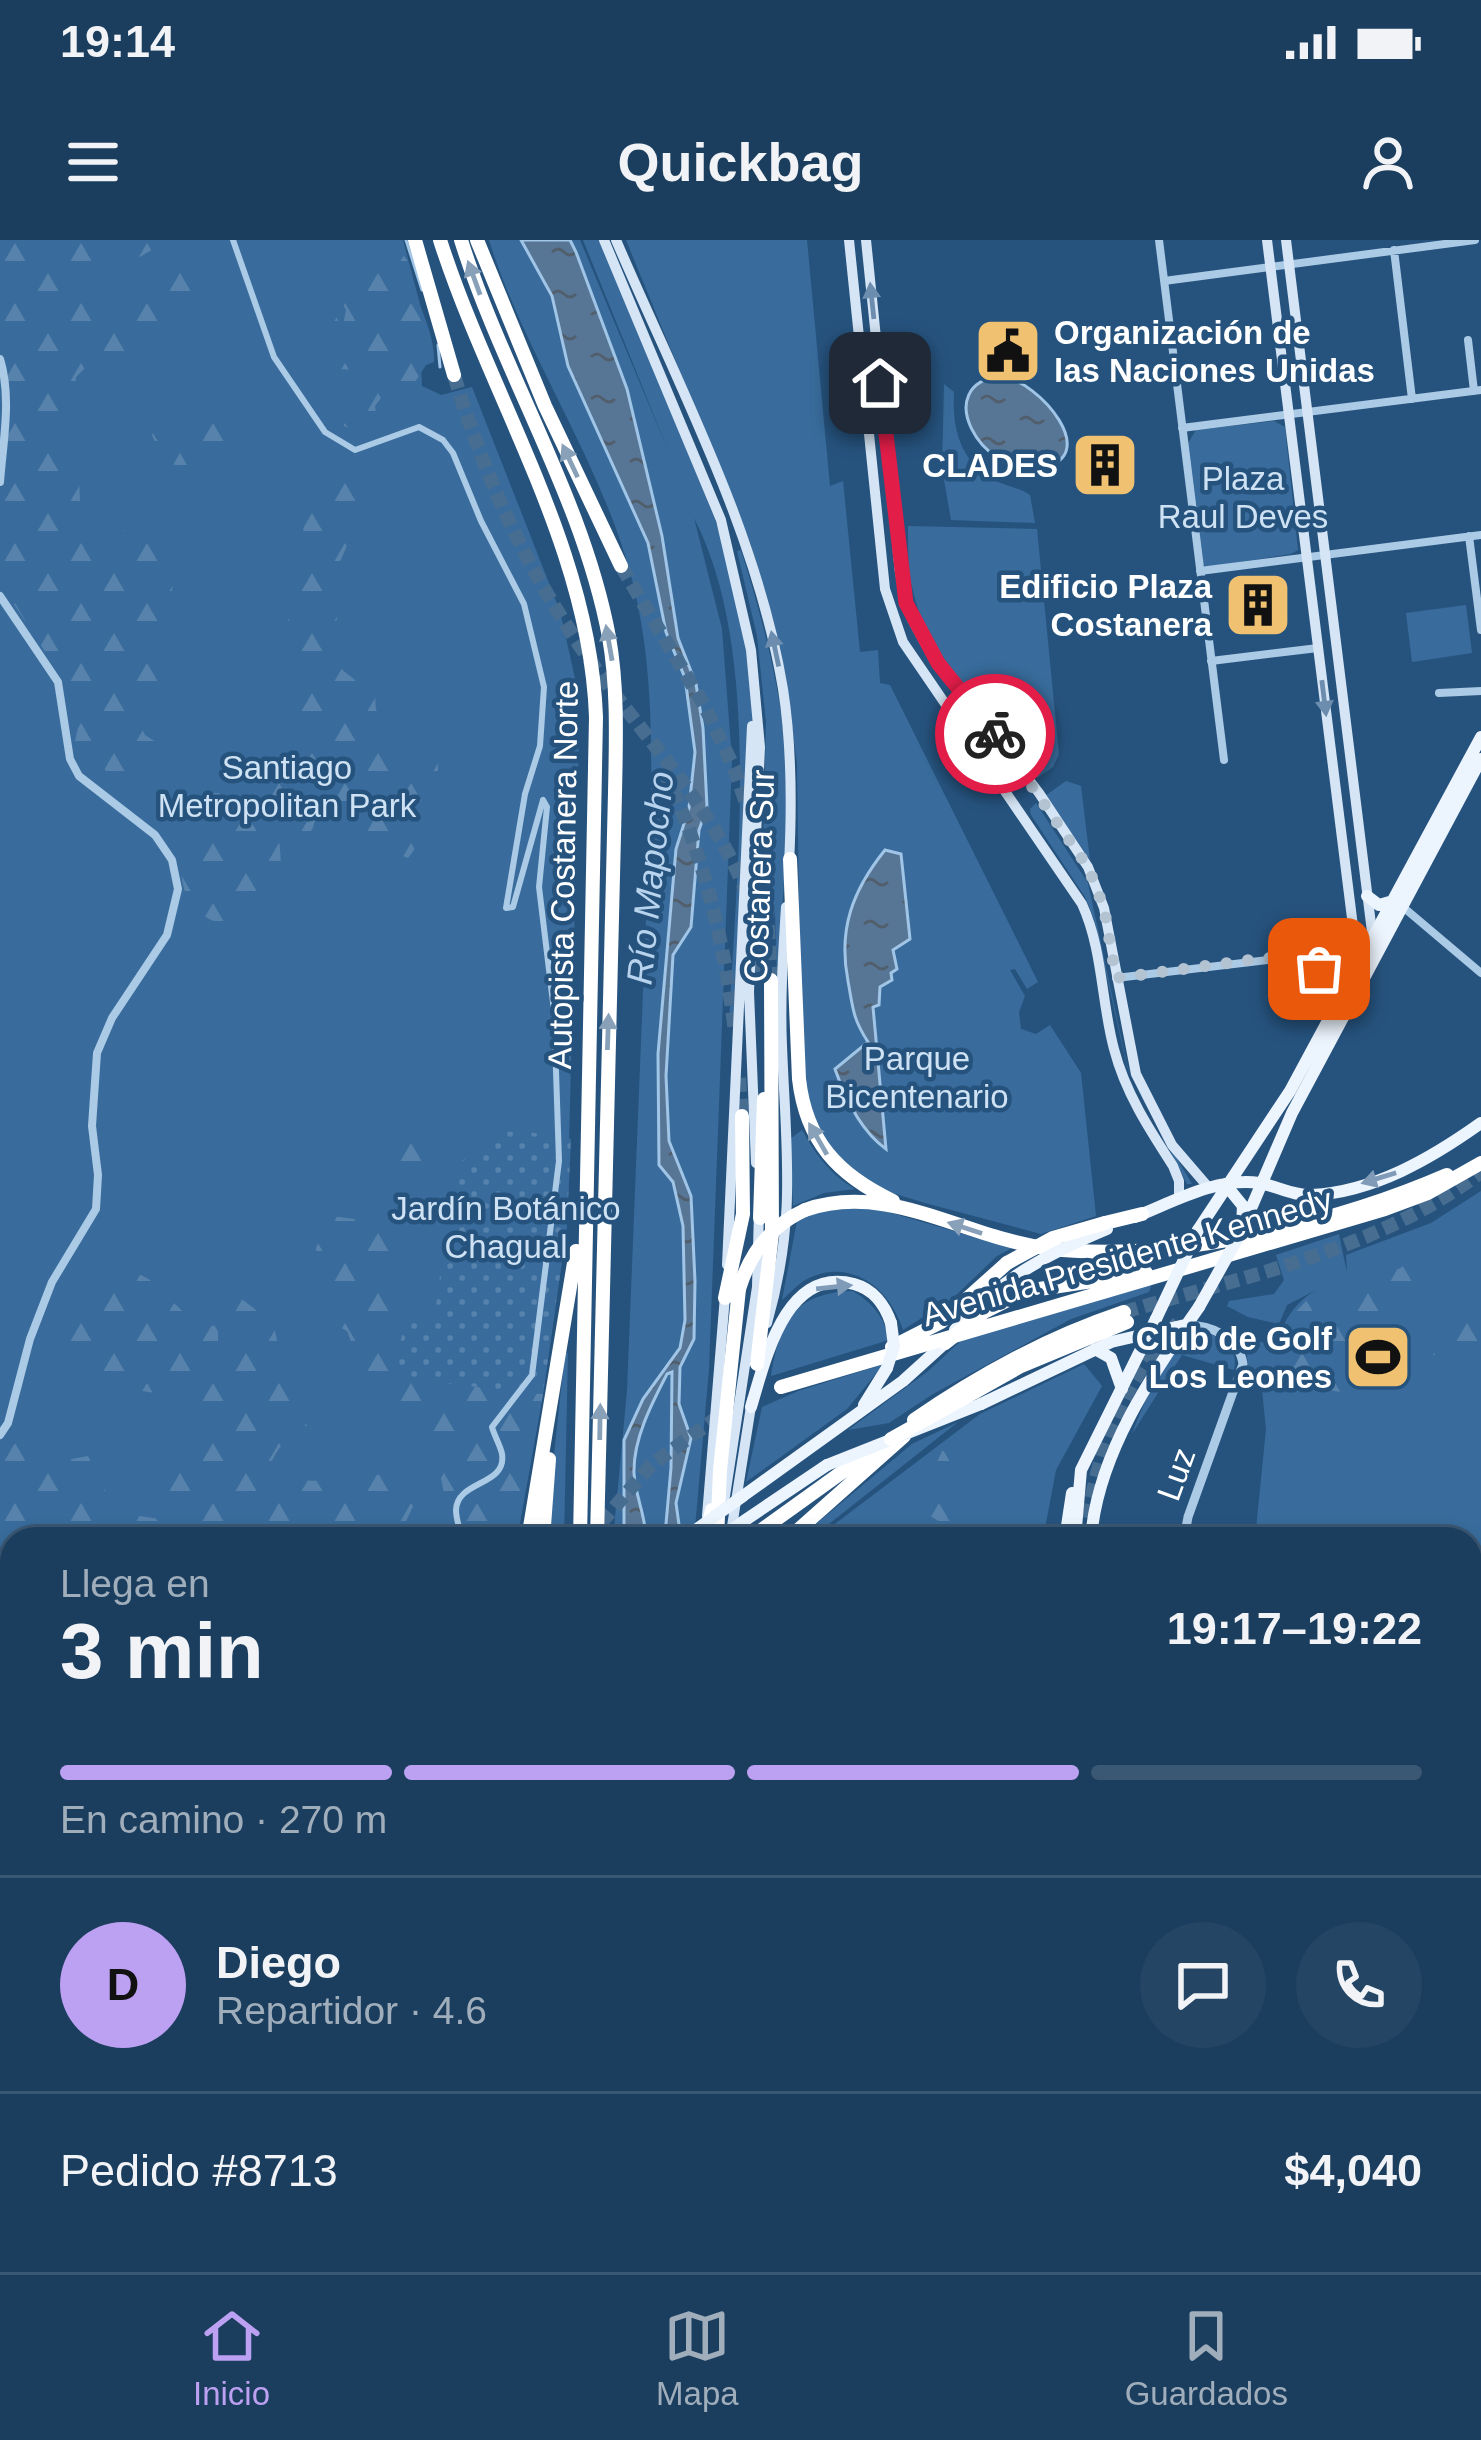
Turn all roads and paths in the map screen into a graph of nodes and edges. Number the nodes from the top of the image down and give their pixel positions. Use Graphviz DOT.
graph roads {
  1 [pos="233,240"];
  2 [pos="416,240"];
  3 [pos="440,240"];
  4 [pos="460,240"];
  5 [pos="478,240"];
  6 [pos="604,240"];
  7 [pos="616,240"];
  8 [pos="849,240"];
  9 [pos="866,240"];
  10 [pos="1159,240"];
  11 [pos="1267,240"];
  12 [pos="1286,240"];
  13 [pos="1475,240"];
  14 [pos="1394,250"];
  15 [pos="1289,264"];
  16 [pos="1270,267"];
  17 [pos="1164,281"];
  18 [pos="1468,340"];
  19 [pos="0,359"];
  20 [pos="454,375"];
  21 [pos="1478,391"];
  22 [pos="1412,399"];
  23 [pos="1307,412"];
  24 [pos="1289,414"];
  25 [pos="1182,428"];
  26 [pos="0,482"];
  27 [pos="1481,535"];
  28 [pos="1469,536"];
  29 [pos="1324,554"];
  30 [pos="1306,557"];
  31 [pos="621,566"];
  32 [pos="1200,571"];
  33 [pos="0,596"];
  34 [pos="1481,630"];
  35 [pos="1318,647"];
  36 [pos="1211,661"];
  37 [pos="754,681"];
  38 [pos="1481,691"];
  39 [pos="1439,693"];
  40 [pos="1481,737"];
  41 [pos="1481,759"];
  42 [pos="1224,760"];
  43 [pos="1350,760"];
  44 [pos="1334,769"];
  45 [pos="790,860"];
  46 [pos="1367,896"];
  47 [pos="1399,903"];
  48 [pos="1373,940"];
  49 [pos="1362,969"];
  50 [pos="1481,973"];
  51 [pos="1116,978"];
  52 [pos="1347,986"];
  53 [pos="742,1116"];
  54 [pos="1481,1124"];
  55 [pos="1271,1156"];
  56 [pos="1481,1161"];
  57 [pos="1225,1184"];
  58 [pos="1261,1184"];
  59 [pos="1208,1188"];
  60 [pos="1285,1191"];
  61 [pos="1179,1199"];
  62 [pos="584,1205"];
  63 [pos="908,1209"];
  64 [pos="1142,1214"];
  65 [pos="760,1218"];
  66 [pos="1244,1224"];
  67 [pos="1106,1226"];
  68 [pos="1197,1264"];
  69 [pos="732,1293"];
  70 [pos="1154,1325"];
  71 [pos="1186,1325"];
  72 [pos="944,1343"];
  73 [pos="1094,1349"];
  74 [pos="757,1364"];
  75 [pos="832,1370"];
  76 [pos="781,1387"];
  77 [pos="1122,1390"];
  78 [pos="948,1396"];
  79 [pos="978,1398"];
  80 [pos="551,1400"];
  81 [pos="751,1407"];
  82 [pos="851,1419"];
  83 [pos="0,1435"];
  84 [pos="891,1439"];
  85 [pos="720,1470"];
  86 [pos="1081,1470"];
  87 [pos="459,1527"];
  88 [pos="530,1527"];
  89 [pos="544,1527"];
  90 [pos="580,1527"];
  91 [pos="597,1527"];
  92 [pos="700,1527"];
  93 [pos="706,1527"];
  94 [pos="708,1527"];
  95 [pos="718,1527"];
  96 [pos="720,1527"];
  97 [pos="732,1527"];
  98 [pos="735,1527"];
  99 [pos="766,1527"];
  100 [pos="801,1527"];
  101 [pos="1066,1527"];
  102 [pos="1088,1527"];
  103 [pos="1091,1527"];
  104 [pos="1186,1527"];
  1 -- 87 [label="street"];
  2 -- 20 [label="highway"];
  3 -- 62 [label="highway, Autopista Costanera Norte"];
  91 -- 4 [label="highway, Autopista Costanera Norte, one-way"];
  31 -- 5 [label="highway, one-way"];
  6 -- 37 [label="main road, Costanera Sur"];
  45 -- 7 [label="main road, Costanera Sur, one-way"];
  8 -- 61 [label="main road"];
  51 -- 9 [label="main road, one-way"];
  10 -- 17 [label="street"];
  11 -- 16 [label="main road"];
  12 -- 15 [label="main road"];
  13 -- 14 [label="street"];
  14 -- 15 [label="street"];
  14 -- 22 [label="street"];
  15 -- 16 [label="street"];
  15 -- 23 [label="main road"];
  16 -- 17 [label="street"];
  16 -- 24 [label="main road"];
  17 -- 25 [label="street"];
  18 -- 21 [label="street"];
  19 -- 26 [label="street"];
  21 -- 22 [label="street"];
  22 -- 23 [label="street"];
  23 -- 24 [label="street"];
  23 -- 29 [label="main road"];
  24 -- 25 [label="street"];
  24 -- 30 [label="main road"];
  25 -- 32 [label="street"];
  27 -- 28 [label="street"];
  28 -- 29 [label="street"];
  28 -- 34 [label="street"];
  29 -- 30 [label="street"];
  29 -- 43 [label="main road"];
  30 -- 32 [label="street"];
  30 -- 35 [label="main road"];
  32 -- 36 [label="street"];
  33 -- 83 [label="street"];
  35 -- 36 [label="street"];
  35 -- 44 [label="main road, one-way"];
  36 -- 42 [label="street"];
  37 -- 65 [label="main road, Costanera Sur"];
  37 -- 69 [label="main road, Costanera Sur"];
  38 -- 39 [label="street"];
  40 -- 47 [label="main road"];
  41 -- 47 [label="main road"];
  43 -- 44 [label="main road"];
  43 -- 46 [label="main road"];
  44 -- 49 [label="main road"];
  63 -- 45 [label="highway, one-way"];
  45 -- 74 [label="main road, Costanera Sur"];
  46 -- 47 [label="main road"];
  46 -- 48 [label="main road"];
  47 -- 48 [label="main road"];
  47 -- 49 [label="main road"];
  47 -- 50 [label="street"];
  48 -- 49 [label="main road"];
  49 -- 52 [label="main road"];
  49 -- 55 [label="main road"];
  51 -- 52 [label="street"];
  51 -- 59 [label="main road"];
  52 -- 57 [label="main road"];
  53 -- 69 [label="highway"];
  54 -- 60 [label="main road, one-way"];
  55 -- 58 [label="main road"];
  55 -- 60 [label="main road"];
  56 -- 63 [label="highway, one-way"];
  56 -- 68 [label="highway, Avenida Presidente Kennedy"];
  57 -- 58 [label="main road"];
  57 -- 59 [label="main road"];
  57 -- 66 [label="main road"];
  57 -- 70 [label="main road, bridge"];
  58 -- 60 [label="main road"];
  58 -- 66 [label="main road"];
  59 -- 61 [label="main road"];
  61 -- 64 [label="main road"];
  62 -- 80 [label="highway"];
  62 -- 90 [label="highway, Autopista Costanera Norte"];
  63 -- 69 [label="highway, bridge"];
  64 -- 67 [label="highway"];
  65 -- 74 [label="highway"];
  65 -- 96 [label="main road, Costanera Sur"];
  66 -- 71 [label="main road, bridge"];
  67 -- 72 [label="main road, bridge"];
  67 -- 75 [label="highway, bridge"];
  68 -- 72 [label="highway, bridge"];
  68 -- 75 [label="highway, Avenida Presidente Kennedy"];
  69 -- 85 [label="highway"];
  69 -- 93 [label="main road, Costanera Sur"];
  70 -- 71 [label="main road"];
  70 -- 73 [label="main road"];
  70 -- 77 [label="main road"];
  71 -- 103 [label="main road"];
  71 -- 104 [label="street, Luz"];
  72 -- 82 [label="main road"];
  73 -- 77 [label="main road"];
  73 -- 79 [label="main road"];
  74 -- 81 [label="main road, Costanera Sur"];
  75 -- 76 [label="highway, Avenida Presidente Kennedy"];
  77 -- 86 [label="main road"];
  78 -- 79 [label="highway, Avenida Presidente Kennedy"];
  78 -- 99 [label="highway, Avenida Presidente Kennedy"];
  78 -- 100 [label="highway"];
  79 -- 84 [label="highway, bridge"];
  80 -- 88 [label="highway"];
  80 -- 89 [label="highway"];
  81 -- 82 [label="main road, one-way, bridge"];
  81 -- 97 [label="main road, Costanera Sur"];
  82 -- 92 [label="main road, bridge"];
  84 -- 98 [label="main road, bridge"];
  85 -- 94 [label="highway"];
  85 -- 95 [label="highway"];
  86 -- 101 [label="main road"];
  86 -- 102 [label="main road"];
}
